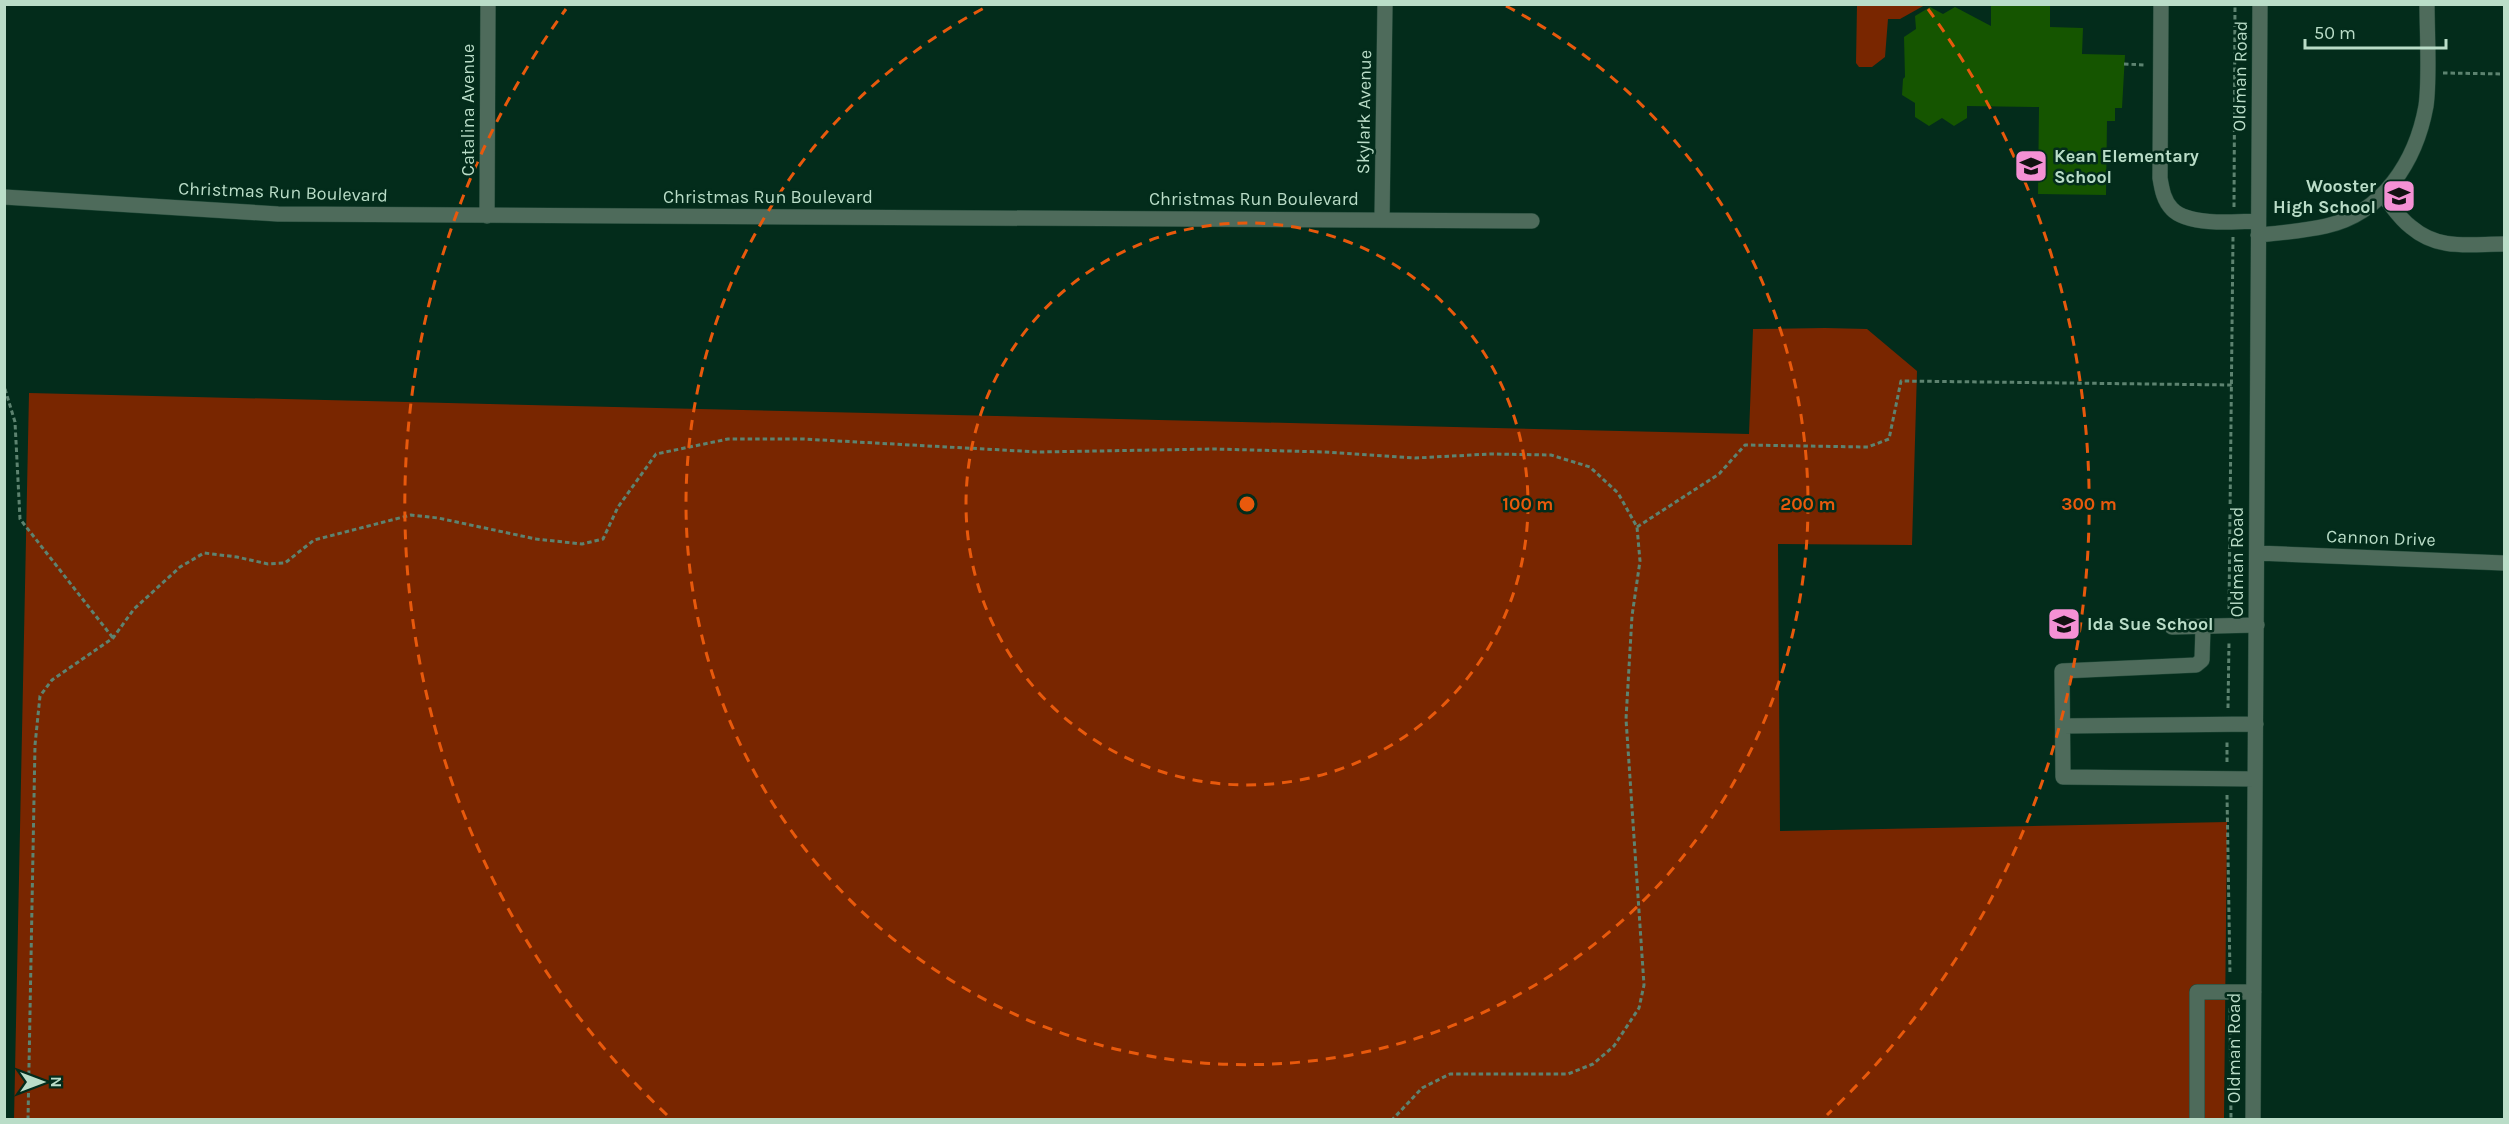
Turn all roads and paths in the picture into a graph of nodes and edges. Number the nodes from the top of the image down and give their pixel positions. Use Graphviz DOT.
graph roads {
  1 [pos="488,4"];
  2 [pos="1385,4"];
  3 [pos="2161,4"];
  4 [pos="2235,4"];
  5 [pos="2260,4"];
  6 [pos="2427,4"];
  7 [pos="2124,64"];
  8 [pos="2146,65"];
  9 [pos="2439,73"];
  10 [pos="2505,74"];
  11 [pos="2383,195"];
  12 [pos="4,197"];
  13 [pos="487,216"];
  14 [pos="1382,219"];
  15 [pos="1532,221"];
  16 [pos="2234,222"];
  17 [pos="2257,228"];
  18 [pos="2505,244"];
  19 [pos="2232,385"];
  20 [pos="5,388"];
  21 [pos="1637,526"];
  22 [pos="2257,553"];
  23 [pos="2505,562"];
  24 [pos="2257,625"];
  25 [pos="2229,626"];
  26 [pos="2172,627"];
  27 [pos="2203,627"];
  28 [pos="113,638"];
  29 [pos="2227,724"];
  30 [pos="2256,724"];
  31 [pos="2063,726"];
  32 [pos="2227,778"];
  33 [pos="2255,778"];
  34 [pos="2230,992"];
  35 [pos="2254,992"];
  36 [pos="28,1119"];
  37 [pos="1392,1119"];
  38 [pos="2197,1119"];
  39 [pos="2231,1119"];
  40 [pos="2253,1119"];
  1 -- 13 [label="street, Catalina Avenue"];
  2 -- 14 [label="street, Skylark Avenue"];
  3 -- 16 [label="street"];
  4 -- 16 [label="path"];
  5 -- 17 [label="street, Oldman Road"];
  6 -- 11 [label="street"];
  7 -- 8 [label="path"];
  9 -- 10 [label="path"];
  11 -- 17 [label="street"];
  11 -- 18 [label="street"];
  12 -- 13 [label="street, Christmas Run Boulevard"];
  13 -- 14 [label="street, Christmas Run Boulevard"];
  14 -- 15 [label="street, Christmas Run Boulevard"];
  16 -- 17 [label="street"];
  16 -- 19 [label="path"];
  17 -- 22 [label="street, Oldman Road"];
  19 -- 21 [label="path"];
  19 -- 25 [label="path"];
  20 -- 28 [label="path"];
  21 -- 28 [label="path"];
  21 -- 37 [label="path"];
  22 -- 23 [label="street, Cannon Drive"];
  22 -- 24 [label="street, Oldman Road"];
  24 -- 25 [label="street"];
  24 -- 30 [label="street, Oldman Road"];
  25 -- 27 [label="street"];
  25 -- 29 [label="path"];
  26 -- 27 [label="street"];
  27 -- 31 [label="street"];
  28 -- 36 [label="path"];
  29 -- 30 [label="street"];
  29 -- 31 [label="street"];
  29 -- 32 [label="path"];
  30 -- 33 [label="street, Oldman Road"];
  31 -- 32 [label="street"];
  32 -- 33 [label="street"];
  32 -- 34 [label="path"];
  33 -- 35 [label="street, Oldman Road"];
  34 -- 35 [label="street"];
  34 -- 38 [label="street"];
  34 -- 39 [label="path"];
  35 -- 40 [label="street, Oldman Road"];
}
